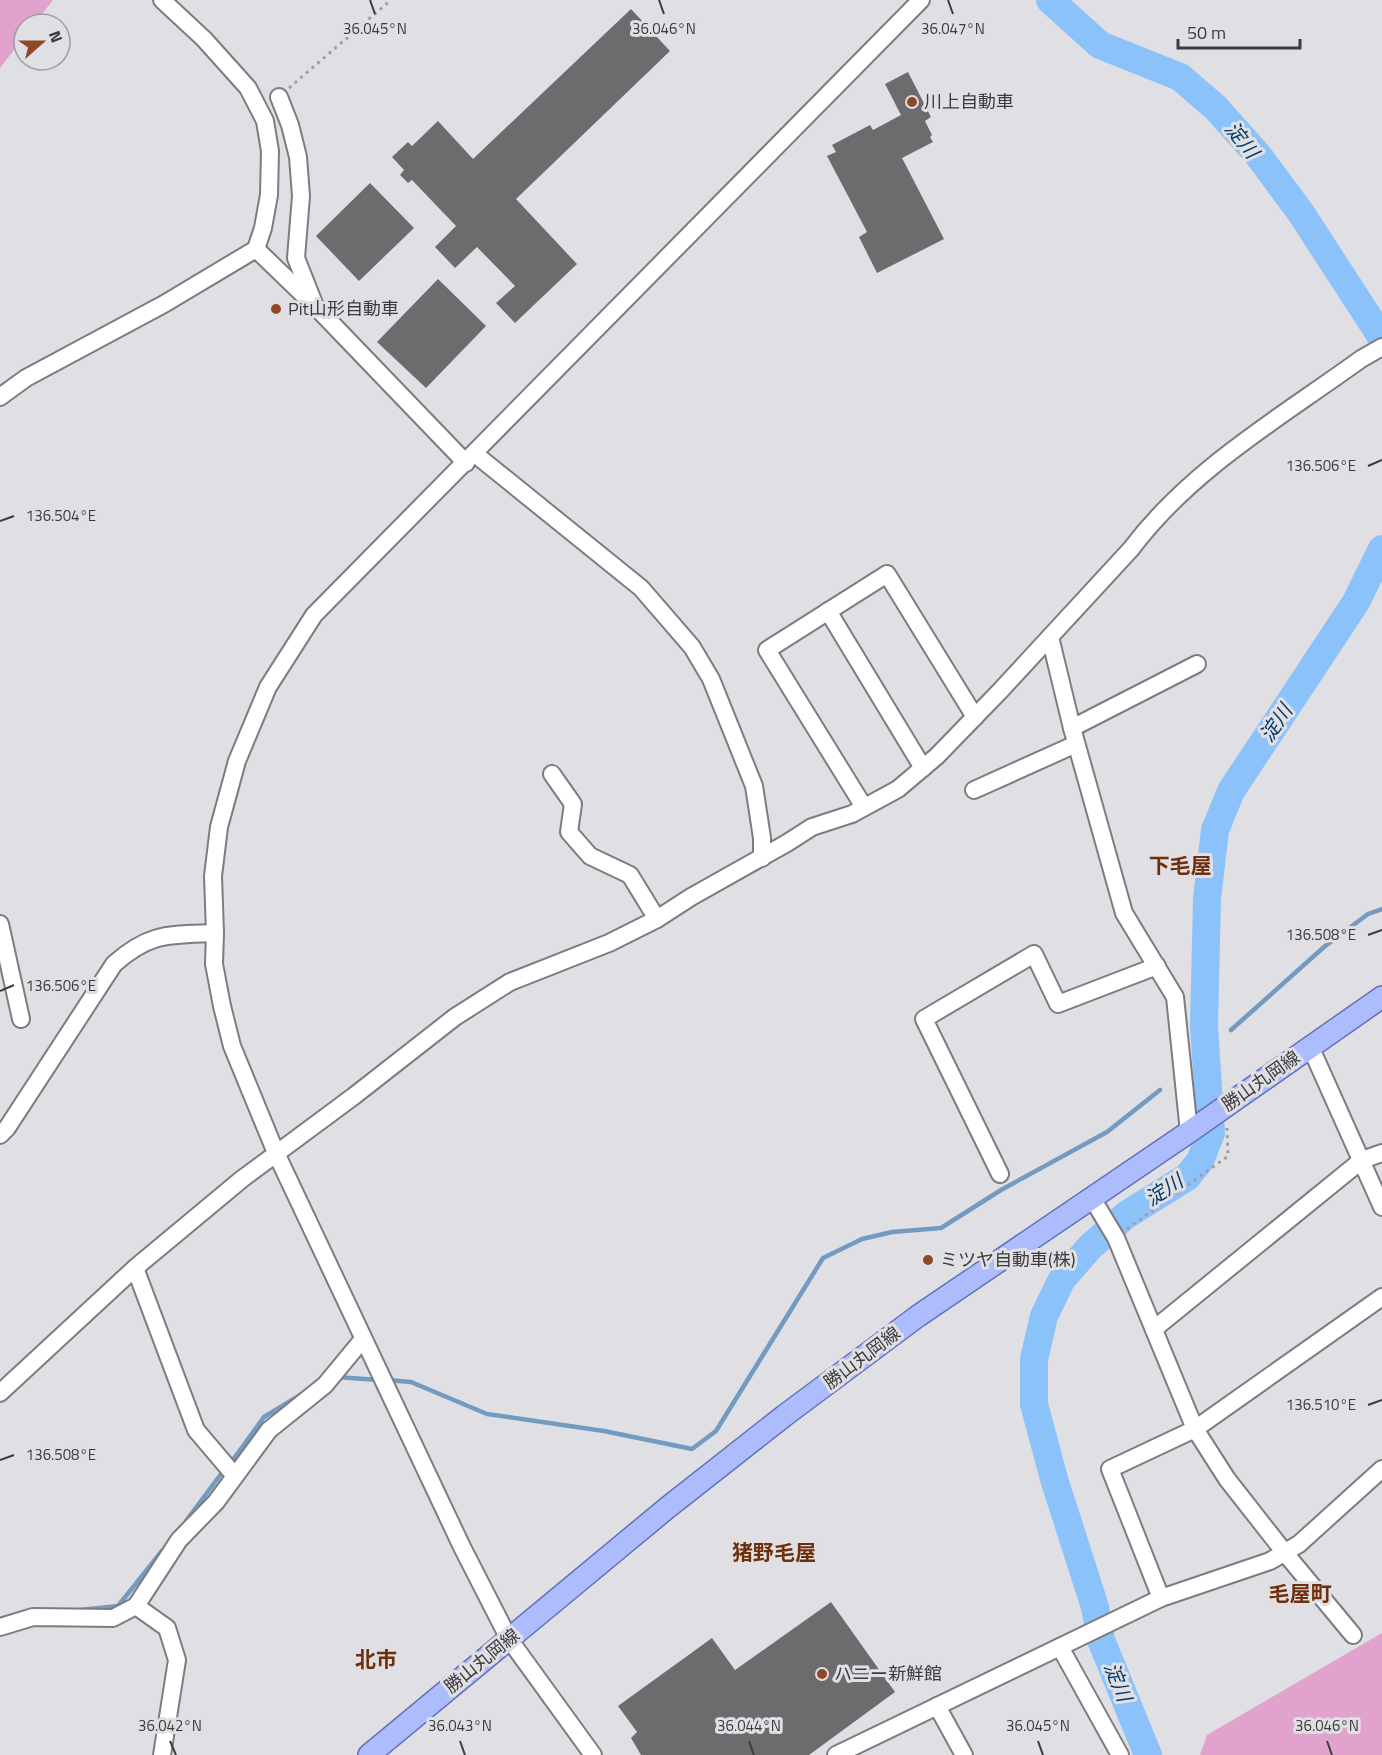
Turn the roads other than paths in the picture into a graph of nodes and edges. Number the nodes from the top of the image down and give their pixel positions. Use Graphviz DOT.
graph roads {
  1 [pos="162,0"];
  2 [pos="921,0"];
  3 [pos="279,97"];
  4 [pos="256,249"];
  5 [pos="316,307"];
  6 [pos="1382,347"];
  7 [pos="0,397"];
  8 [pos="471,458"];
  9 [pos="828,611"];
  10 [pos="1050,637"];
  11 [pos="1197,664"];
  12 [pos="975,717"];
  13 [pos="1074,736"];
  14 [pos="923,768"];
  15 [pos="552,774"];
  16 [pos="974,790"];
  17 [pos="864,807"];
  18 [pos="762,858"];
  19 [pos="657,919"];
  20 [pos="0,924"];
  21 [pos="215,933"];
  22 [pos="1157,966"];
  23 [pos="1382,996"];
  24 [pos="21,1019"];
  25 [pos="1310,1046"];
  26 [pos="1193,1129"];
  27 [pos="0,1135"];
  28 [pos="276,1153"];
  29 [pos="1382,1153"];
  30 [pos="1362,1160"];
  31 [pos="999,1174"];
  32 [pos="1096,1204"];
  33 [pos="1382,1207"];
  34 [pos="135,1268"];
  35 [pos="1382,1297"];
  36 [pos="1154,1329"];
  37 [pos="363,1339"];
  38 [pos="0,1393"];
  39 [pos="1195,1429"];
  40 [pos="1382,1469"];
  41 [pos="235,1476"];
  42 [pos="1285,1553"];
  43 [pos="1161,1598"];
  44 [pos="136,1606"];
  45 [pos="0,1627"];
  46 [pos="1353,1635"];
  47 [pos="509,1639"];
  48 [pos="1060,1647"];
  49 [pos="937,1706"];
  50 [pos="162,1755"];
  51 [pos="369,1755"];
  52 [pos="593,1755"];
  53 [pos="836,1755"];
  54 [pos="964,1755"];
  55 [pos="1120,1755"];
  1 -- 4 [label="street"];
  2 -- 8 [label="street"];
  3 -- 5 [label="street"];
  4 -- 5 [label="street"];
  4 -- 7 [label="street"];
  5 -- 8 [label="street"];
  6 -- 10 [label="street"];
  8 -- 18 [label="street"];
  8 -- 21 [label="street"];
  9 -- 12 [label="street"];
  9 -- 14 [label="street"];
  9 -- 17 [label="street"];
  10 -- 12 [label="street"];
  10 -- 13 [label="street"];
  11 -- 13 [label="street"];
  12 -- 14 [label="street"];
  13 -- 16 [label="street"];
  13 -- 22 [label="street"];
  14 -- 17 [label="street"];
  15 -- 19 [label="street"];
  17 -- 18 [label="street"];
  18 -- 19 [label="street"];
  19 -- 28 [label="street"];
  20 -- 24 [label="street"];
  21 -- 27 [label="street"];
  21 -- 28 [label="street"];
  22 -- 26 [label="street"];
  22 -- 31 [label="street"];
  23 -- 25 [label="main road, 勝山丸岡線"];
  25 -- 26 [label="main road, 勝山丸岡線"];
  25 -- 30 [label="street"];
  26 -- 32 [label="main road, 勝山丸岡線"];
  28 -- 34 [label="street"];
  28 -- 37 [label="street"];
  29 -- 30 [label="street"];
  30 -- 33 [label="street"];
  30 -- 36 [label="street"];
  32 -- 36 [label="street"];
  32 -- 47 [label="main road, 勝山丸岡線"];
  34 -- 38 [label="street"];
  34 -- 41 [label="street"];
  35 -- 39 [label="street"];
  36 -- 39 [label="street"];
  37 -- 41 [label="street"];
  37 -- 47 [label="street"];
  39 -- 42 [label="street"];
  39 -- 43 [label="street"];
  40 -- 42 [label="street"];
  41 -- 44 [label="street"];
  42 -- 43 [label="street"];
  42 -- 46 [label="street"];
  43 -- 48 [label="street"];
  44 -- 45 [label="street"];
  44 -- 50 [label="street"];
  47 -- 51 [label="main road, 勝山丸岡線"];
  47 -- 52 [label="street"];
  48 -- 49 [label="street"];
  48 -- 55 [label="street"];
  49 -- 53 [label="street"];
  49 -- 54 [label="street"];
}
